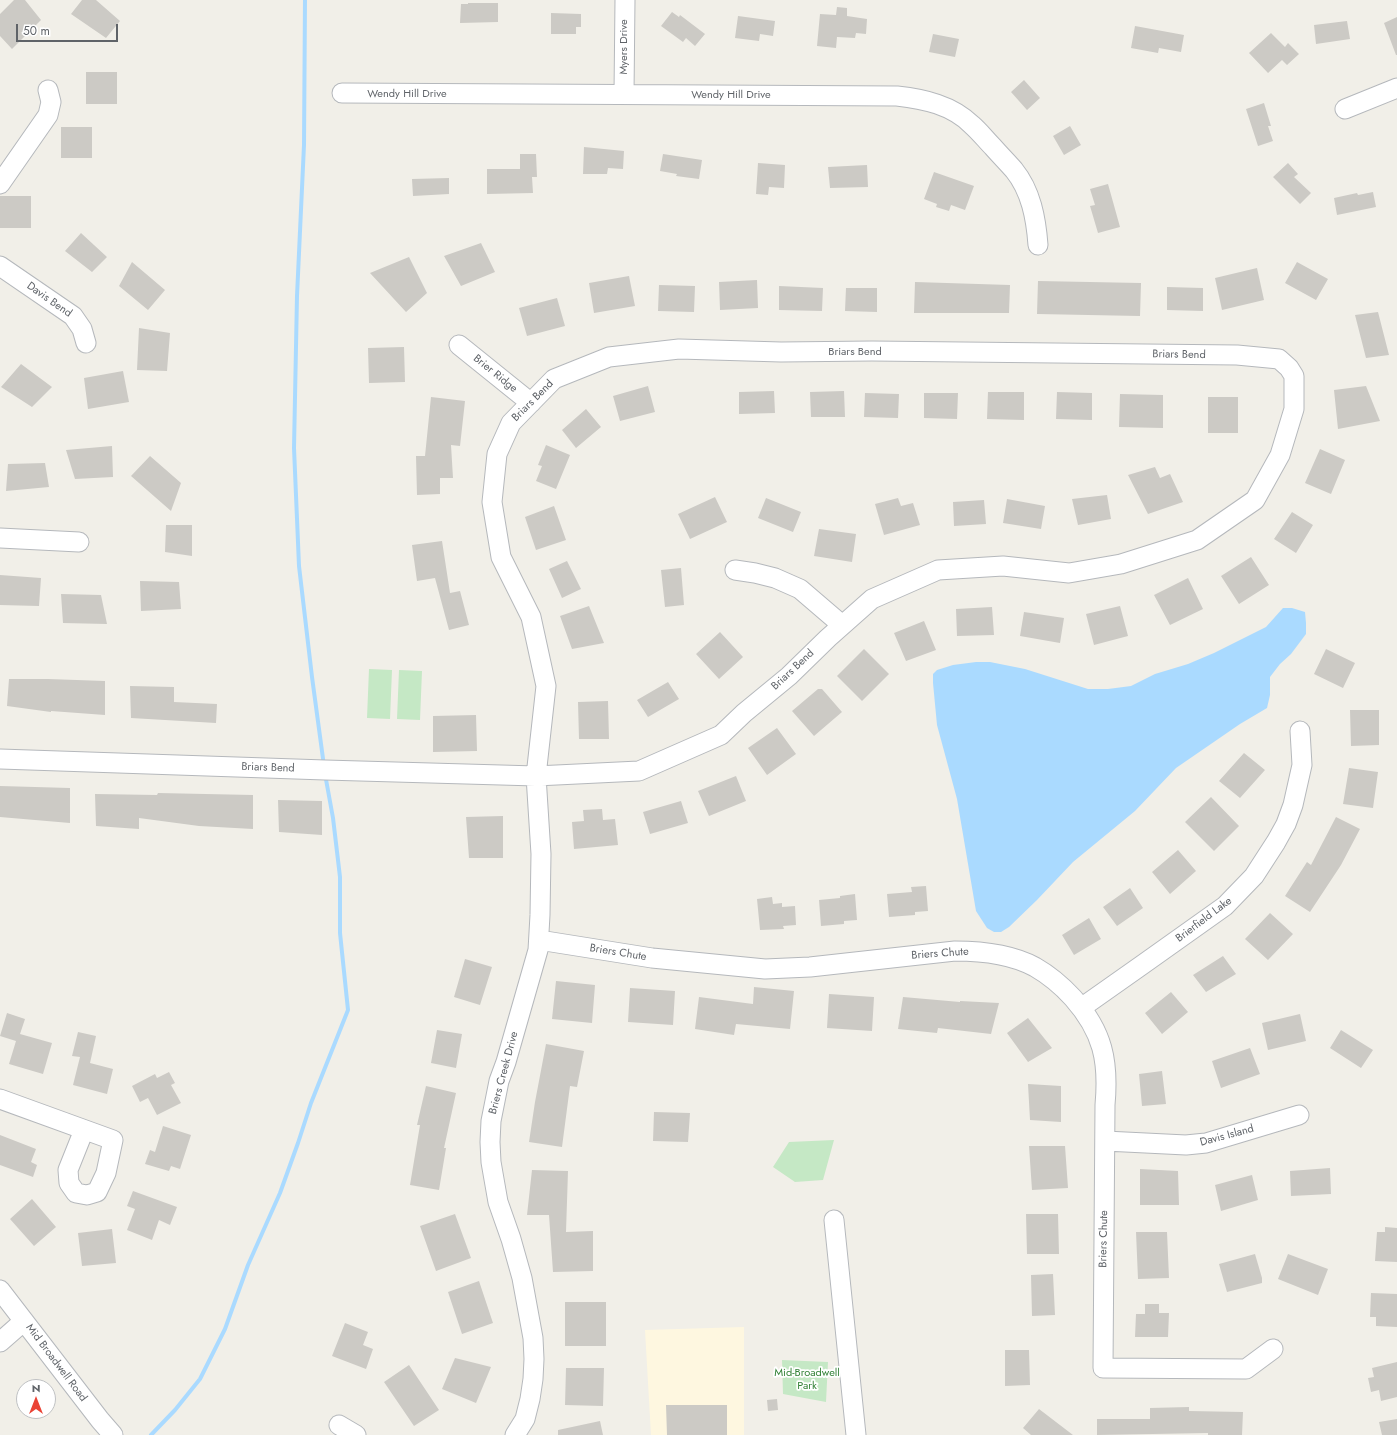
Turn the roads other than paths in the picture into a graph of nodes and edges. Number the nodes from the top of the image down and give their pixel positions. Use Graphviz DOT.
graph roads {
  1 [pos="625,0"];
  2 [pos="1397,88"];
  3 [pos="48,90"];
  4 [pos="342,93"];
  5 [pos="624,94"];
  6 [pos="1345,109"];
  7 [pos="0,184"];
  8 [pos="1038,244"];
  9 [pos="0,266"];
  10 [pos="86,343"];
  11 [pos="459,345"];
  12 [pos="531,402"];
  13 [pos="0,538"];
  14 [pos="79,542"];
  15 [pos="735,570"];
  16 [pos="842,625"];
  17 [pos="1300,731"];
  18 [pos="0,759"];
  19 [pos="536,776"];
  20 [pos="539,940"];
  21 [pos="1081,1008"];
  22 [pos="0,1099"];
  23 [pos="1299,1114"];
  24 [pos="84,1130"];
  25 [pos="1105,1141"];
  26 [pos="834,1220"];
  27 [pos="0,1290"];
  28 [pos="24,1321"];
  29 [pos="0,1342"];
  30 [pos="1273,1349"];
  31 [pos="339,1425"];
  32 [pos="113,1435"];
  33 [pos="356,1435"];
  34 [pos="515,1435"];
  35 [pos="856,1435"];
  1 -- 5 [label="street, Myers Drive"];
  2 -- 6 [label="street"];
  3 -- 7 [label="street"];
  4 -- 5 [label="street, Wendy Hill Drive"];
  5 -- 8 [label="street, Wendy Hill Drive"];
  9 -- 10 [label="street, Davis Bend"];
  11 -- 12 [label="street, Brier Ridge"];
  12 -- 16 [label="street, Briars Bend"];
  12 -- 19 [label="street, Briars Bend"];
  13 -- 14 [label="street"];
  15 -- 16 [label="street"];
  16 -- 19 [label="street, Briars Bend"];
  17 -- 21 [label="street, Brierfield Lake"];
  18 -- 19 [label="street, Briars Bend"];
  19 -- 20 [label="street, Briers Creek Drive"];
  20 -- 21 [label="street, Briers Chute"];
  20 -- 34 [label="street, Briers Creek Drive"];
  21 -- 25 [label="street, Briers Chute"];
  22 -- 24 [label="street"];
  23 -- 25 [label="street, Davis Island"];
  25 -- 30 [label="street, Briers Chute"];
  26 -- 35 [label="street"];
  27 -- 28 [label="street, Mid Broadwell Road"];
  28 -- 29 [label="street"];
  28 -- 32 [label="street, Mid Broadwell Road"];
  31 -- 33 [label="street"];
}
